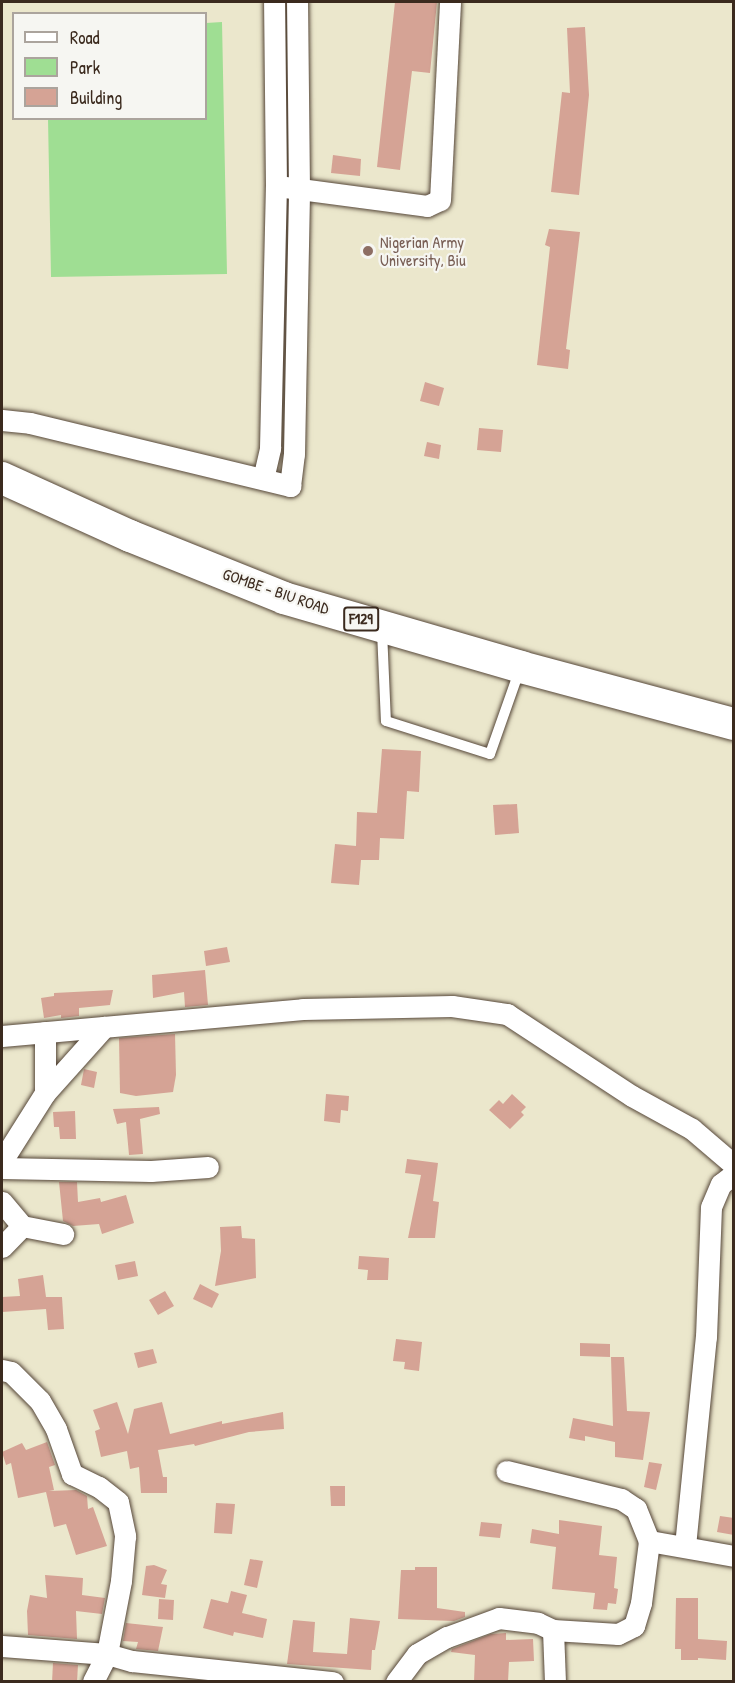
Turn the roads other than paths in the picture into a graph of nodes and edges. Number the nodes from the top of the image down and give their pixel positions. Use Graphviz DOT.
graph roads {
  1 [pos="274,2"];
  2 [pos="297,2"];
  3 [pos="450,2"];
  4 [pos="276,186"];
  5 [pos="299,189"];
  6 [pos="2,420"];
  7 [pos="2,478"];
  8 [pos="263,479"];
  9 [pos="382,625"];
  10 [pos="521,666"];
  11 [pos="734,724"];
  12 [pos="104,1027"];
  13 [pos="45,1032"];
  14 [pos="2,1036"];
  15 [pos="45,1093"];
  16 [pos="2,1161"];
  17 [pos="734,1165"];
  18 [pos="208,1167"];
  19 [pos="2,1168"];
  20 [pos="734,1174"];
  21 [pos="2,1202"];
  22 [pos="22,1226"];
  23 [pos="63,1234"];
  24 [pos="2,1247"];
  25 [pos="2,1370"];
  26 [pos="506,1471"];
  27 [pos="649,1541"];
  28 [pos="685,1546"];
  29 [pos="734,1556"];
  30 [pos="554,1630"];
  31 [pos="2,1646"];
  32 [pos="107,1654"];
  33 [pos="93,1682"];
  34 [pos="333,1682"];
  35 [pos="396,1682"];
  36 [pos="555,1682"];
  1 -- 4 [label="street"];
  2 -- 5 [label="street"];
  3 -- 5 [label="street"];
  4 -- 5 [label="street"];
  4 -- 8 [label="street"];
  5 -- 8 [label="street"];
  6 -- 8 [label="street"];
  7 -- 9 [label="main road, GOMBE - BIU ROAD / F129"];
  9 -- 10 [label="main road, GOMBE - BIU ROAD / F129"];
  9 -- 10 [label="lane"];
  10 -- 11 [label="main road, GOMBE - BIU ROAD / F129"];
  12 -- 13 [label="street"];
  12 -- 15 [label="street"];
  12 -- 17 [label="street"];
  13 -- 14 [label="street"];
  13 -- 15 [label="street"];
  15 -- 16 [label="street"];
  18 -- 19 [label="street"];
  20 -- 28 [label="street"];
  21 -- 22 [label="street"];
  22 -- 23 [label="street"];
  22 -- 24 [label="street"];
  25 -- 32 [label="street"];
  26 -- 27 [label="street"];
  27 -- 28 [label="street"];
  27 -- 30 [label="street"];
  28 -- 29 [label="street"];
  30 -- 35 [label="street"];
  30 -- 36 [label="street"];
  31 -- 32 [label="street"];
  32 -- 33 [label="street"];
  32 -- 34 [label="street"];
}
